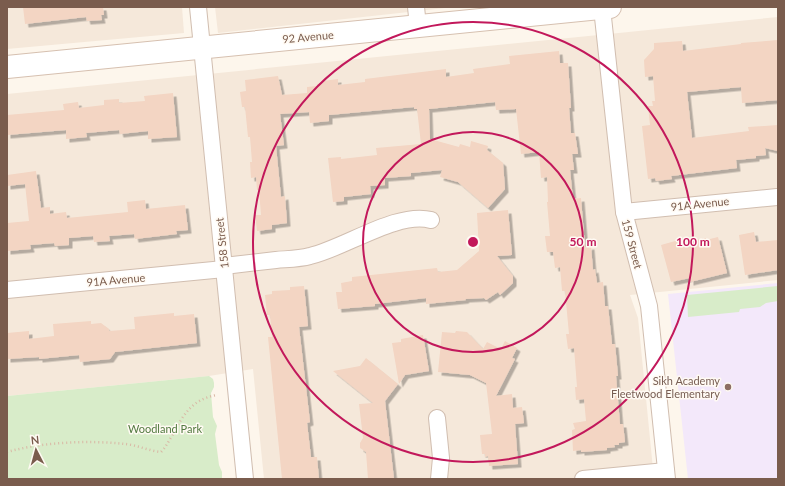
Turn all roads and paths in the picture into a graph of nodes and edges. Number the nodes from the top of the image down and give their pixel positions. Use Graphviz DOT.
graph roads {
  1 [pos="198,7"];
  2 [pos="606,7"];
  3 [pos="417,17"];
  4 [pos="202,47"];
  5 [pos="7,67"];
  6 [pos="776,197"];
  7 [pos="624,212"];
  8 [pos="431,220"];
  9 [pos="224,268"];
  10 [pos="7,290"];
  11 [pos="217,395"];
  12 [pos="437,418"];
  13 [pos="7,452"];
  14 [pos="666,475"];
  15 [pos="246,479"];
  16 [pos="439,479"];
  17 [pos="583,479"];
  1 -- 4 [label="street, 158 Street"];
  2 -- 3 [label="street, 92 Avenue"];
  2 -- 7 [label="street, 159 Street"];
  3 -- 4 [label="street, 92 Avenue"];
  4 -- 5 [label="street, 92 Avenue"];
  4 -- 9 [label="street, 158 Street"];
  6 -- 7 [label="street, 91A Avenue"];
  7 -- 14 [label="street, 159 Street"];
  8 -- 9 [label="street, 91A Avenue"];
  9 -- 10 [label="street, 91A Avenue"];
  9 -- 15 [label="street, 158 Street"];
  11 -- 13 [label="path"];
  12 -- 16 [label="street"];
  14 -- 17 [label="street"];
}
